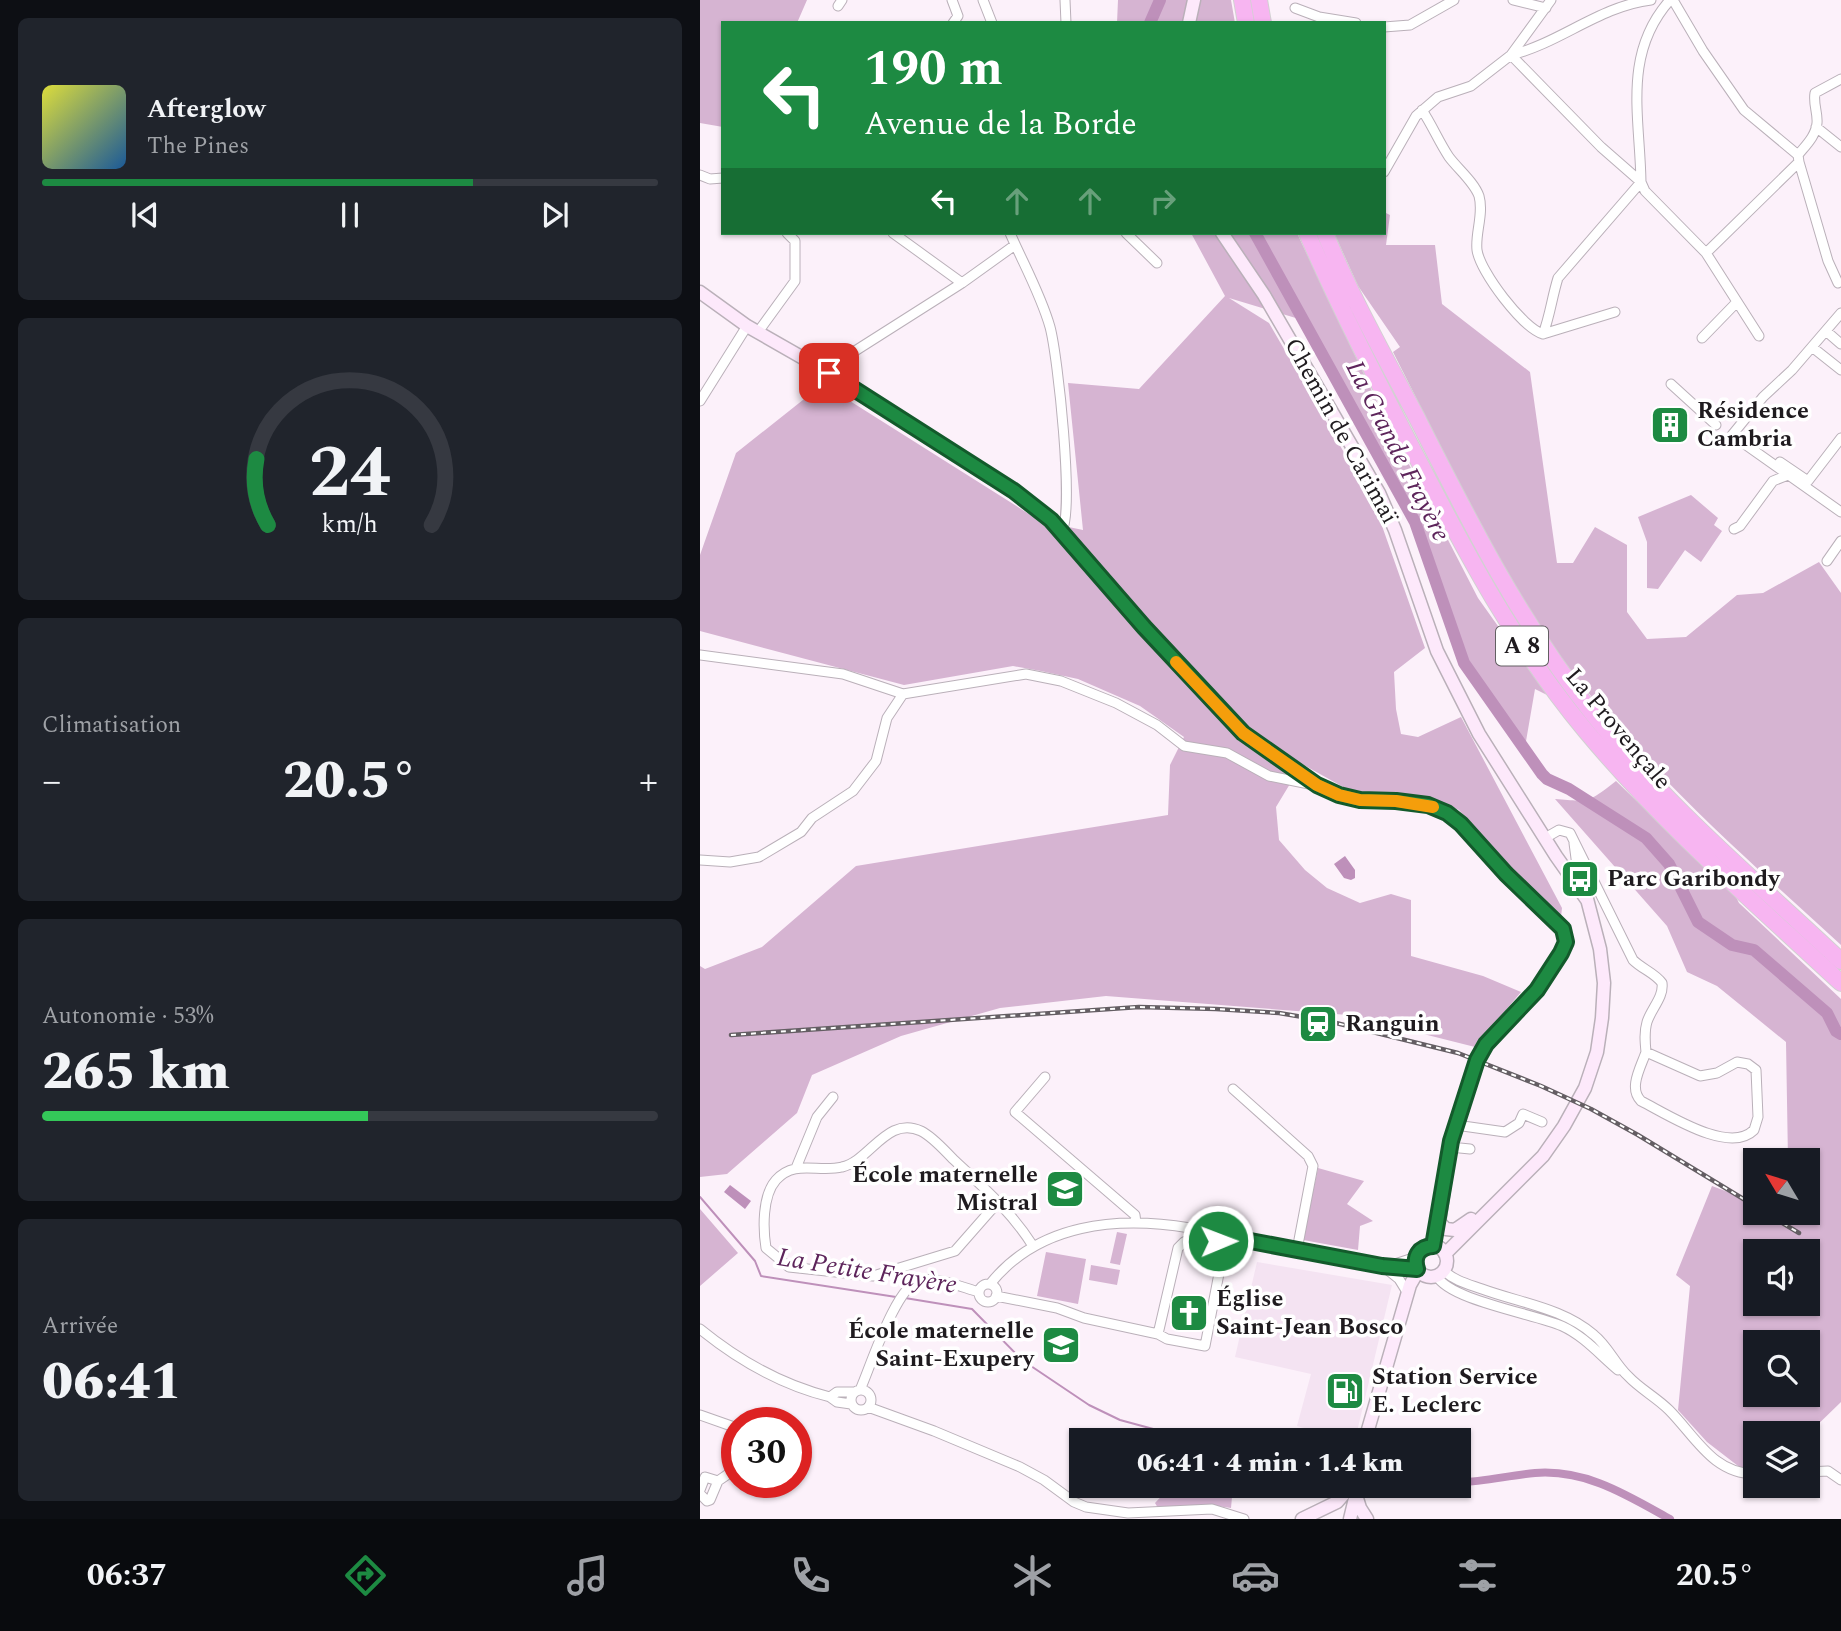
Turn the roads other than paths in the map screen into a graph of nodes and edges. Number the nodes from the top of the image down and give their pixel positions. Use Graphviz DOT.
graph roads {
  1 [pos="952,0"];
  2 [pos="984,0"];
  3 [pos="1065,0"];
  4 [pos="1194,0"];
  5 [pos="1242,0"];
  6 [pos="1259,0"];
  7 [pos="1454,0"];
  8 [pos="1513,0"];
  9 [pos="1651,0"];
  10 [pos="1671,0"];
  11 [pos="1548,4"];
  12 [pos="1296,8"];
  13 [pos="954,21"];
  14 [pos="991,21"];
  15 [pos="1066,21"];
  16 [pos="1189,21"];
  17 [pos="1246,21"];
  18 [pos="1263,21"];
  19 [pos="1344,21"];
  20 [pos="1386,27"];
  21 [pos="1511,55"];
  22 [pos="1841,79"];
  23 [pos="1422,110"];
  24 [pos="1816,127"];
  25 [pos="1841,147"];
  26 [pos="1799,158"];
  27 [pos="1386,168"];
  28 [pos="700,175"];
  29 [pos="721,178"];
  30 [pos="1641,182"];
  31 [pos="789,235"];
  32 [pos="896,235"];
  33 [pos="1011,235"];
  34 [pos="1128,235"];
  35 [pos="1223,235"];
  36 [pos="1308,235"];
  37 [pos="1326,235"];
  38 [pos="1015,245"];
  39 [pos="1706,253"];
  40 [pos="1157,262"];
  41 [pos="962,283"];
  42 [pos="1838,284"];
  43 [pos="700,292"];
  44 [pos="1736,303"];
  45 [pos="1615,312"];
  46 [pos="1841,313"];
  47 [pos="752,329"];
  48 [pos="1826,331"];
  49 [pos="1543,334"];
  50 [pos="1759,336"];
  51 [pos="1702,338"];
  52 [pos="1841,344"];
  53 [pos="1812,346"];
  54 [pos="1839,372"];
  55 [pos="838,378"];
  56 [pos="1671,384"];
  57 [pos="700,401"];
  58 [pos="1716,425"];
  59 [pos="1734,433"];
  60 [pos="1841,438"];
  61 [pos="1788,475"];
  62 [pos="1841,512"];
  63 [pos="1734,529"];
  64 [pos="1062,531"];
  65 [pos="1841,541"];
  66 [pos="1827,561"];
  67 [pos="700,655"];
  68 [pos="903,694"];
  69 [pos="1317,785"];
  70 [pos="1548,836"];
  71 [pos="1572,836"];
  72 [pos="700,860"];
  73 [pos="1576,869"];
  74 [pos="1589,869"];
  75 [pos="1587,900"];
  76 [pos="1841,961"];
  77 [pos="1841,984"];
  78 [pos="1646,1052"];
  79 [pos="1045,1077"];
  80 [pos="1233,1088"];
  81 [pos="833,1097"];
  82 [pos="1542,1122"];
  83 [pos="1456,1125"];
  84 [pos="1450,1147"];
  85 [pos="1470,1149"];
  86 [pos="796,1168"];
  87 [pos="998,1202"];
  88 [pos="1483,1214"];
  89 [pos="1438,1222"];
  90 [pos="1136,1223"];
  91 [pos="1192,1233"];
  92 [pos="1224,1236"];
  93 [pos="1214,1242"];
  94 [pos="1033,1246"];
  95 [pos="1433,1246"];
  96 [pos="1297,1250"];
  97 [pos="1445,1254"];
  98 [pos="1382,1266"];
  99 [pos="1426,1270"];
  100 [pos="990,1284"];
  101 [pos="979,1292"];
  102 [pos="1407,1292"];
  103 [pos="996,1296"];
  104 [pos="700,1329"];
  105 [pos="1158,1334"];
  106 [pos="857,1391"];
  107 [pos="830,1397"];
  108 [pos="851,1404"];
  109 [pos="868,1407"];
  110 [pos="700,1415"];
  111 [pos="721,1422"];
  112 [pos="1367,1428"];
  113 [pos="1374,1428"];
  114 [pos="1743,1471"];
  115 [pos="1820,1471"];
  116 [pos="721,1479"];
  117 [pos="1841,1480"];
  118 [pos="700,1492"];
  119 [pos="1343,1498"];
  120 [pos="1354,1498"];
  121 [pos="1357,1498"];
  122 [pos="1244,1519"];
  123 [pos="1302,1519"];
  124 [pos="1322,1519"];
  125 [pos="1350,1519"];
  126 [pos="1367,1519"];
  1 -- 13 [label="street"];
  2 -- 14 [label="street"];
  3 -- 15 [label="street"];
  4 -- 16 [label="street"];
  5 -- 17 [label="highway"];
  6 -- 18 [label="highway"];
  7 -- 20 [label="street"];
  8 -- 11 [label="street"];
  9 -- 21 [label="street"];
  10 -- 26 [label="street"];
  10 -- 30 [label="street"];
  11 -- 21 [label="street"];
  12 -- 19 [label="street"];
  21 -- 23 [label="street"];
  21 -- 30 [label="street"];
  22 -- 24 [label="street"];
  23 -- 27 [label="street"];
  23 -- 49 [label="street"];
  24 -- 25 [label="street"];
  24 -- 26 [label="street"];
  26 -- 39 [label="street"];
  26 -- 42 [label="street"];
  28 -- 29 [label="street"];
  30 -- 39 [label="street"];
  30 -- 49 [label="street"];
  31 -- 47 [label="street"];
  32 -- 41 [label="street"];
  33 -- 38 [label="street"];
  34 -- 40 [label="street"];
  35 -- 70 [label="street, Chemin de Carimaï"];
  36 -- 77 [label="highway, La Provençale / A 8"];
  37 -- 76 [label="highway, La Provençale / A 8"];
  38 -- 41 [label="street"];
  38 -- 64 [label="street"];
  39 -- 44 [label="street"];
  41 -- 55 [label="street"];
  43 -- 47 [label="street"];
  44 -- 50 [label="street"];
  44 -- 51 [label="street"];
  45 -- 49 [label="street"];
  46 -- 48 [label="street"];
  47 -- 55 [label="street"];
  47 -- 57 [label="street"];
  48 -- 52 [label="street"];
  48 -- 53 [label="street"];
  53 -- 54 [label="street"];
  53 -- 59 [label="street"];
  55 -- 64 [label="street"];
  56 -- 58 [label="street"];
  59 -- 60 [label="street"];
  59 -- 61 [label="street"];
  61 -- 62 [label="street"];
  61 -- 63 [label="street"];
  64 -- 69 [label="street"];
  65 -- 66 [label="street"];
  67 -- 68 [label="street"];
  68 -- 69 [label="street"];
  68 -- 72 [label="street"];
  69 -- 83 [label="street"];
  70 -- 71 [label="street"];
  70 -- 73 [label="street, Chemin de Carimaï"];
  70 -- 75 [label="street, Chemin de Carimaï"];
  71 -- 73 [label="street"];
  71 -- 74 [label="street"];
  73 -- 74 [label="street"];
  73 -- 75 [label="street, Chemin de Carimaï"];
  74 -- 78 [label="street"];
  75 -- 88 [label="street, Chemin de Carimaï"];
  78 -- 78 [label="street"];
  79 -- 90 [label="street"];
  80 -- 96 [label="street"];
  81 -- 86 [label="street"];
  82 -- 83 [label="street"];
  83 -- 84 [label="street"];
  84 -- 85 [label="street"];
  84 -- 89 [label="street"];
  86 -- 87 [label="street"];
  86 -- 87 [label="street"];
  87 -- 94 [label="street"];
  88 -- 89 [label="street, Chemin de Carimaï"];
  88 -- 97 [label="street, Chemin de Carimaï"];
  89 -- 95 [label="street"];
  90 -- 91 [label="street"];
  90 -- 94 [label="street"];
  91 -- 92 [label="street"];
  91 -- 93 [label="street"];
  91 -- 105 [label="street"];
  92 -- 93 [label="street"];
  92 -- 96 [label="street"];
  93 -- 105 [label="street"];
  94 -- 100 [label="street"];
  95 -- 97 [label="street"];
  95 -- 99 [label="street"];
  96 -- 98 [label="street"];
  97 -- 99 [label="street"];
  98 -- 99 [label="street"];
  98 -- 102 [label="street"];
  99 -- 102 [label="street"];
  99 -- 113 [label="street"];
  99 -- 114 [label="street"];
  100 -- 101 [label="street"];
  100 -- 103 [label="street"];
  101 -- 103 [label="street"];
  101 -- 106 [label="street"];
  102 -- 112 [label="street"];
  103 -- 105 [label="street"];
  104 -- 107 [label="street"];
  106 -- 107 [label="street"];
  106 -- 108 [label="street"];
  106 -- 109 [label="street"];
  107 -- 108 [label="street"];
  108 -- 109 [label="street"];
  109 -- 122 [label="street"];
  110 -- 111 [label="street"];
  115 -- 117 [label="street"];
  116 -- 118 [label="street"];
  119 -- 123 [label="street"];
  120 -- 125 [label="street"];
  121 -- 126 [label="street"];
  123 -- 124 [label="street"];
}
